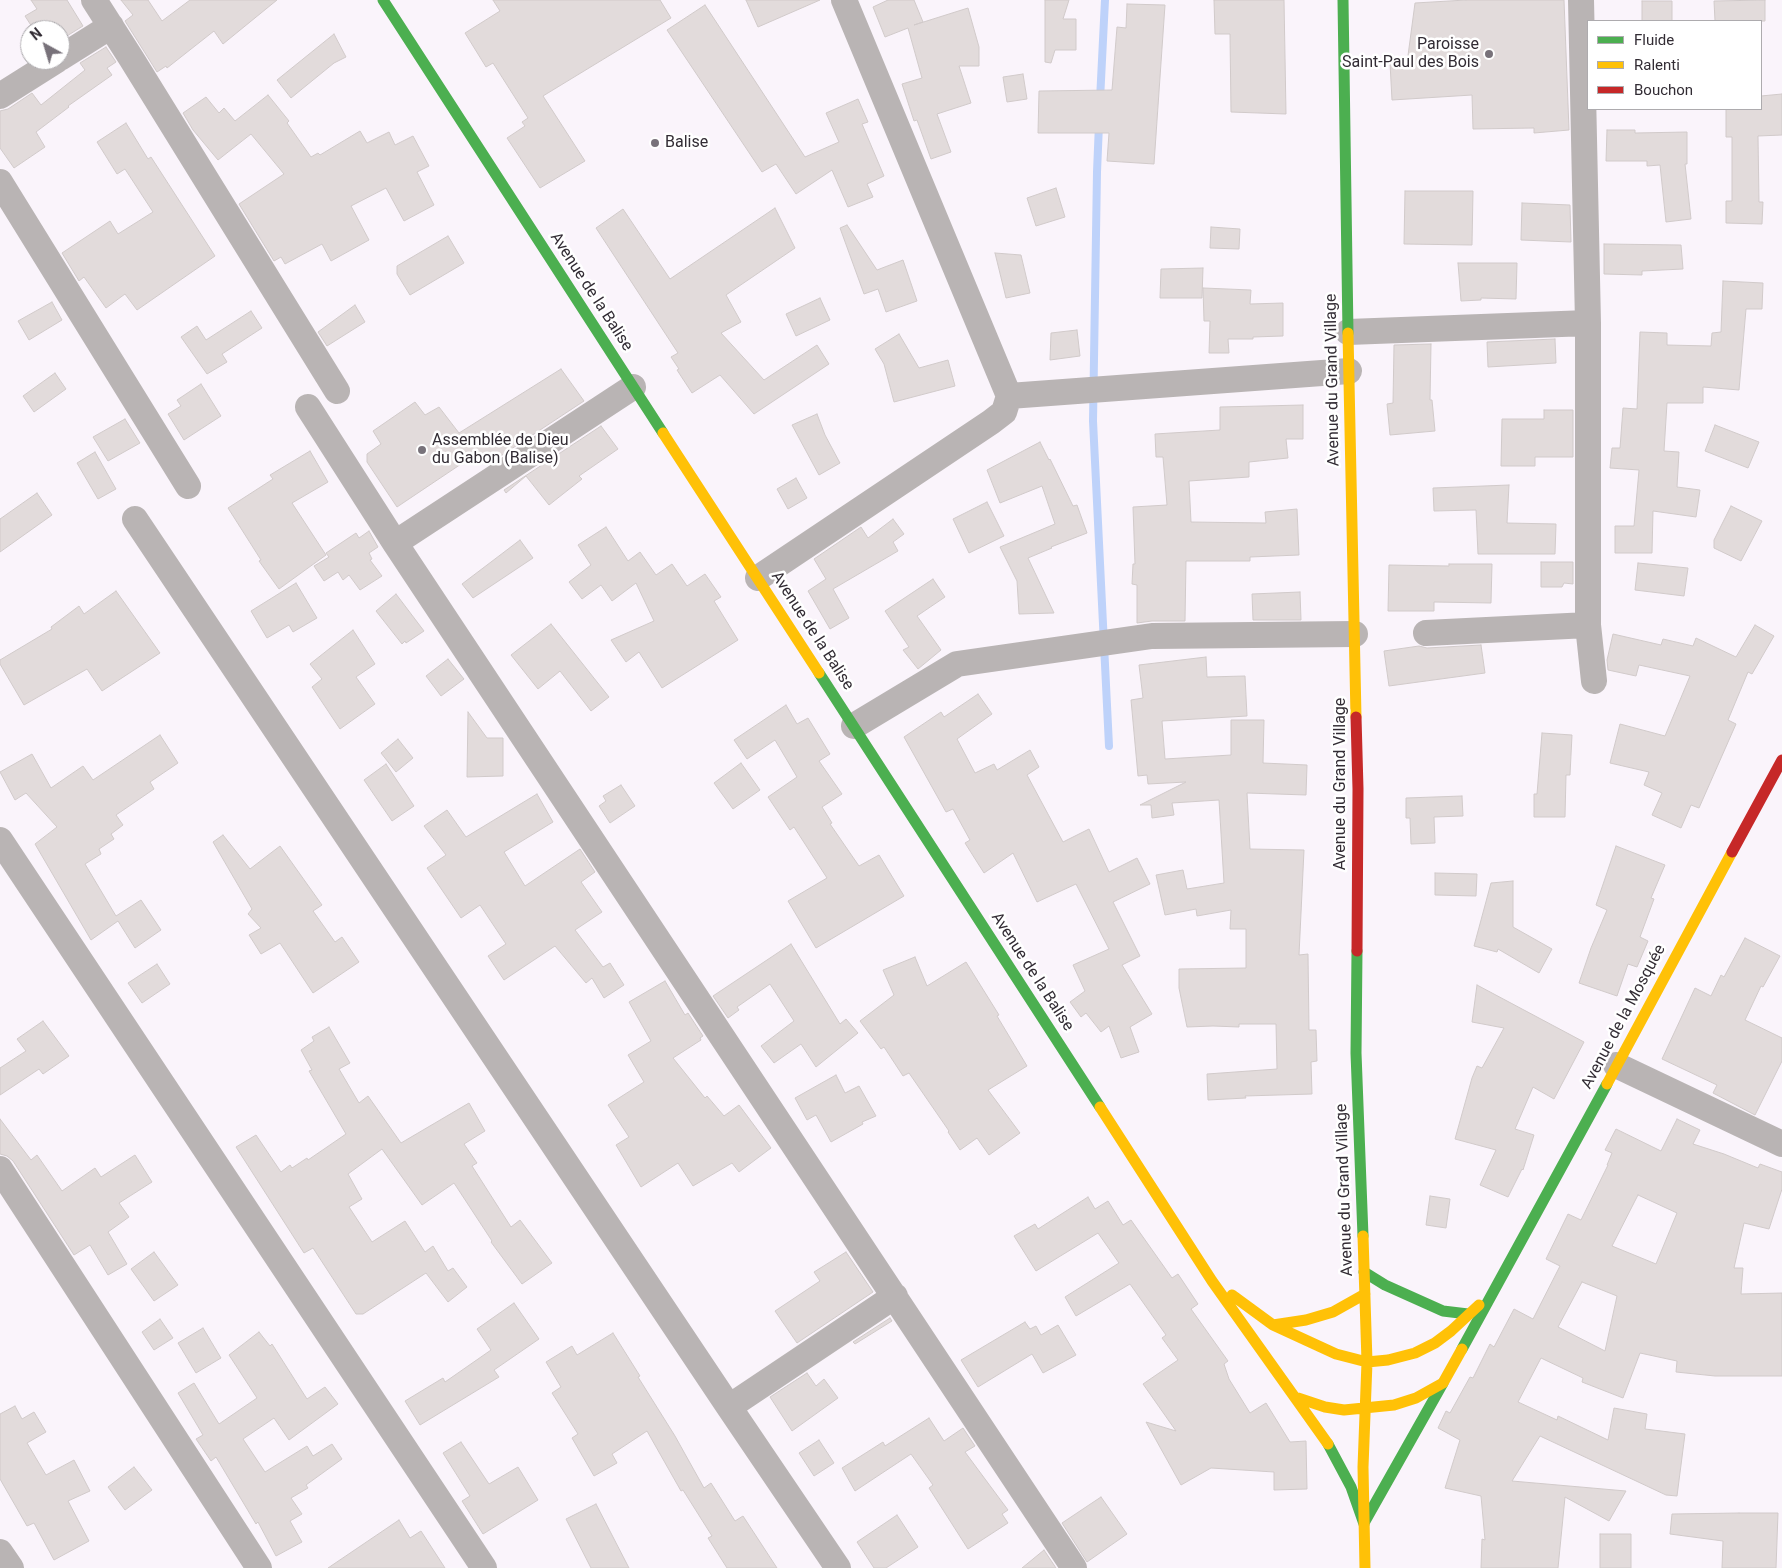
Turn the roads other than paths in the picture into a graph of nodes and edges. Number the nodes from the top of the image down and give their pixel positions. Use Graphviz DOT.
graph roads {
  1 [pos="94,0"];
  2 [pos="383,0"];
  3 [pos="844,0"];
  4 [pos="1343,0"];
  5 [pos="1581,0"];
  6 [pos="111,26"];
  7 [pos="70,52"];
  8 [pos="41,70"];
  9 [pos="0,96"];
  10 [pos="0,182"];
  11 [pos="1588,323"];
  12 [pos="1348,332"];
  13 [pos="1349,371"];
  14 [pos="633,386"];
  15 [pos="337,391"];
  16 [pos="1009,396"];
  17 [pos="308,407"];
  18 [pos="188,486"];
  19 [pos="135,519"];
  20 [pos="395,543"];
  21 [pos="758,578"];
  22 [pos="1588,625"];
  23 [pos="1426,633"];
  24 [pos="1356,634"];
  25 [pos="1594,681"];
  26 [pos="854,726"];
  27 [pos="1782,760"];
  28 [pos="0,840"];
  29 [pos="1616,1065"];
  30 [pos="1782,1144"];
  31 [pos="0,1168"];
  32 [pos="1364,1272"];
  33 [pos="1212,1281"];
  34 [pos="1495,1290"];
  35 [pos="1365,1294"];
  36 [pos="895,1296"];
  37 [pos="1468,1314"];
  38 [pos="1274,1325"];
  39 [pos="1367,1362"];
  40 [pos="1443,1383"];
  41 [pos="1298,1398"];
  42 [pos="729,1407"];
  43 [pos="1366,1409"];
  44 [pos="1364,1524"];
  45 [pos="0,1552"];
  46 [pos="479,1566"];
  47 [pos="11,1568"];
  48 [pos="259,1568"];
  49 [pos="838,1568"];
  50 [pos="1074,1568"];
  51 [pos="1365,1568"];
  1 -- 6 [label="street"];
  2 -- 14 [label="street, Avenue de la Balise"];
  3 -- 16 [label="street"];
  4 -- 12 [label="street, Avenue du Grand Village"];
  5 -- 11 [label="street"];
  6 -- 7 [label="street"];
  6 -- 15 [label="street"];
  8 -- 9 [label="street"];
  10 -- 18 [label="street"];
  11 -- 12 [label="street"];
  11 -- 22 [label="street"];
  12 -- 13 [label="street, Avenue du Grand Village"];
  13 -- 16 [label="street"];
  13 -- 24 [label="street, Avenue du Grand Village"];
  14 -- 20 [label="street"];
  14 -- 21 [label="street, Avenue de la Balise"];
  16 -- 21 [label="street"];
  17 -- 20 [label="street"];
  19 -- 42 [label="street"];
  20 -- 36 [label="street"];
  21 -- 26 [label="street, Avenue de la Balise"];
  22 -- 23 [label="street"];
  22 -- 25 [label="street"];
  24 -- 26 [label="street"];
  24 -- 32 [label="street, Avenue du Grand Village"];
  26 -- 33 [label="street, Avenue de la Balise"];
  27 -- 29 [label="street, Avenue de la Mosquée"];
  28 -- 46 [label="street"];
  29 -- 30 [label="street"];
  29 -- 34 [label="street, Avenue de la Mosquée"];
  31 -- 48 [label="street"];
  32 -- 35 [label="street, Avenue du Grand Village"];
  32 -- 37 [label="street"];
  33 -- 38 [label="street"];
  33 -- 41 [label="street, Avenue de la Balise"];
  34 -- 37 [label="street"];
  34 -- 40 [label="street, Avenue de la Mosquée"];
  35 -- 38 [label="street"];
  35 -- 39 [label="street, Avenue du Grand Village"];
  36 -- 42 [label="street"];
  36 -- 50 [label="street"];
  37 -- 39 [label="street"];
  38 -- 39 [label="street"];
  39 -- 43 [label="street, Avenue du Grand Village"];
  40 -- 43 [label="street"];
  40 -- 44 [label="street, Avenue de la Mosquée"];
  41 -- 43 [label="street"];
  41 -- 44 [label="street, Avenue de la Balise"];
  42 -- 49 [label="street"];
  43 -- 44 [label="street, Avenue du Grand Village"];
  44 -- 51 [label="street, Avenue du Grand Village"];
  45 -- 47 [label="street"];
}
